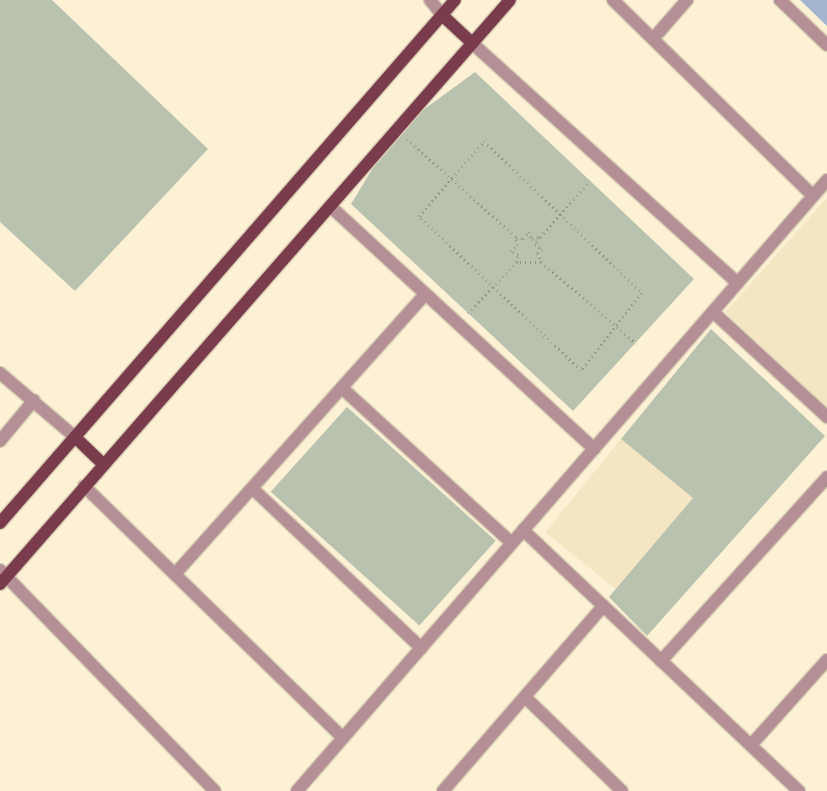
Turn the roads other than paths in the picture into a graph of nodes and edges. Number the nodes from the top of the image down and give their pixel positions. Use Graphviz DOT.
graph roads {
  1 [pos="430,0"];
  2 [pos="455,0"];
  3 [pos="510,0"];
  4 [pos="613,0"];
  5 [pos="688,0"];
  6 [pos="780,0"];
  7 [pos="442,15"];
  8 [pos="653,39"];
  9 [pos="472,43"];
  10 [pos="827,45"];
  11 [pos="827,180"];
  12 [pos="813,196"];
  13 [pos="330,206"];
  14 [pos="738,283"];
  15 [pos="425,294"];
  16 [pos="713,312"];
  17 [pos="0,373"];
  18 [pos="342,388"];
  19 [pos="34,400"];
  20 [pos="827,417"];
  21 [pos="74,437"];
  22 [pos="0,440"];
  23 [pos="594,449"];
  24 [pos="103,464"];
  25 [pos="827,476"];
  26 [pos="84,486"];
  27 [pos="252,488"];
  28 [pos="0,522"];
  29 [pos="524,530"];
  30 [pos="512,543"];
  31 [pos="175,574"];
  32 [pos="2,577"];
  33 [pos="603,606"];
  34 [pos="421,648"];
  35 [pos="661,661"];
  36 [pos="827,661"];
  37 [pos="525,696"];
  38 [pos="343,738"];
  39 [pos="751,745"];
  40 [pos="614,788"];
  41 [pos="215,791"];
  42 [pos="297,791"];
  43 [pos="443,791"];
  44 [pos="798,791"];
  1 -- 7 [label="street"];
  2 -- 7 [label="main road"];
  3 -- 9 [label="main road"];
  4 -- 8 [label="street"];
  5 -- 8 [label="street"];
  6 -- 10 [label="street"];
  7 -- 9 [label="main road"];
  7 -- 21 [label="main road"];
  8 -- 12 [label="street"];
  9 -- 13 [label="main road"];
  9 -- 14 [label="street"];
  11 -- 12 [label="street"];
  12 -- 14 [label="street"];
  13 -- 15 [label="street"];
  13 -- 24 [label="main road"];
  14 -- 16 [label="street"];
  15 -- 18 [label="street"];
  15 -- 23 [label="street"];
  16 -- 20 [label="street"];
  16 -- 23 [label="street"];
  17 -- 19 [label="street"];
  18 -- 27 [label="street"];
  18 -- 30 [label="street"];
  19 -- 21 [label="street"];
  19 -- 22 [label="street"];
  21 -- 24 [label="main road"];
  21 -- 28 [label="main road"];
  23 -- 29 [label="street"];
  24 -- 26 [label="main road"];
  25 -- 35 [label="street"];
  26 -- 31 [label="street"];
  26 -- 32 [label="main road"];
  27 -- 31 [label="street"];
  27 -- 34 [label="street"];
  29 -- 30 [label="street"];
  29 -- 33 [label="street"];
  30 -- 34 [label="street"];
  31 -- 38 [label="street"];
  32 -- 41 [label="street"];
  33 -- 35 [label="street"];
  33 -- 37 [label="street"];
  34 -- 38 [label="street"];
  35 -- 39 [label="street"];
  36 -- 39 [label="street"];
  37 -- 40 [label="street"];
  37 -- 43 [label="street"];
  38 -- 42 [label="street"];
  39 -- 44 [label="street"];
}
